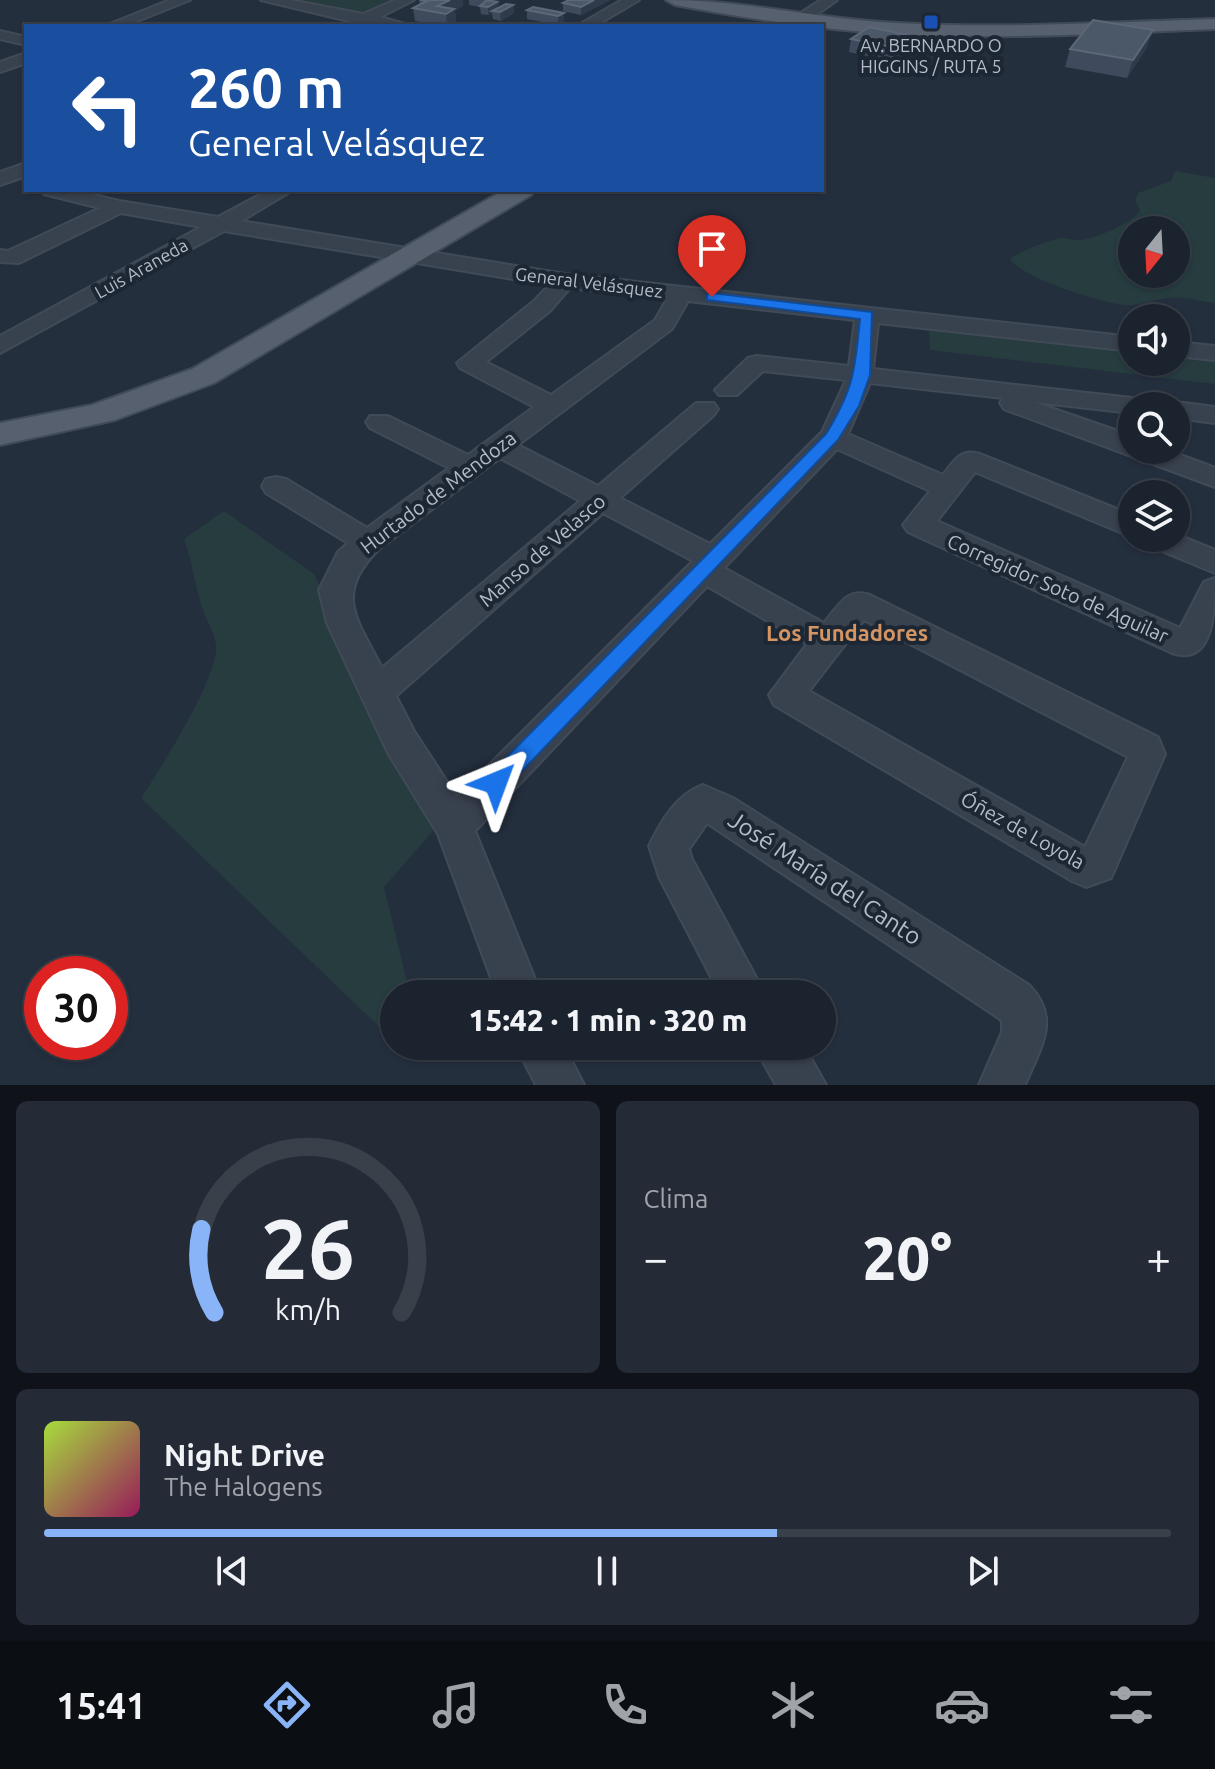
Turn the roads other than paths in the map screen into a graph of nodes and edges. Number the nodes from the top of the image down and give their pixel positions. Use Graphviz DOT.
graph roads {
  1 [pos="183,0"];
  2 [pos="268,0"];
  3 [pos="407,0"];
  4 [pos="632,0"];
  5 [pos="675,0"];
  6 [pos="686,0"];
  7 [pos="814,17"];
  8 [pos="134,18"];
  9 [pos="364,19"];
  10 [pos="1215,21"];
  11 [pos="118,24"];
  12 [pos="159,24"];
  13 [pos="353,24"];
  14 [pos="393,24"];
  15 [pos="588,24"];
  16 [pos="0,35"];
  17 [pos="24,41"];
  18 [pos="24,59"];
  19 [pos="0,67"];
  20 [pos="24,170"];
  21 [pos="2,177"];
  22 [pos="24,182"];
  23 [pos="59,192"];
  24 [pos="279,192"];
  25 [pos="519,192"];
  26 [pos="119,207"];
  27 [pos="223,223"];
  28 [pos="411,257"];
  29 [pos="4,263"];
  30 [pos="565,281"];
  31 [pos="681,294"];
  32 [pos="867,315"];
  33 [pos="1118,342"];
  34 [pos="0,346"];
  35 [pos="1190,350"];
  36 [pos="1215,353"];
  37 [pos="862,375"];
  38 [pos="1050,405"];
  39 [pos="552,406"];
  40 [pos="1118,406"];
  41 [pos="1190,412"];
  42 [pos="1215,415"];
  43 [pos="379,422"];
  44 [pos="0,434"];
  45 [pos="833,437"];
  46 [pos="1118,439"];
  47 [pos="498,446"];
  48 [pos="1178,464"];
  49 [pos="470,467"];
  50 [pos="1215,478"];
  51 [pos="276,486"];
  52 [pos="948,488"];
  53 [pos="600,500"];
  54 [pos="1118,521"];
  55 [pos="368,542"];
  56 [pos="1190,551"];
  57 [pos="1215,562"];
  58 [pos="708,565"];
  59 [pos="1215,590"];
  60 [pos="829,641"];
  61 [pos="378,691"];
  62 [pos="454,826"];
  63 [pos="514,980"];
  64 [pos="736,980"];
  65 [pos="547,1060"];
  66 [pos="786,1060"];
  67 [pos="561,1085"];
  68 [pos="803,1085"];
  69 [pos="1002,1085"];
  1 -- 8 [label="street"];
  2 -- 9 [label="street"];
  3 -- 9 [label="street"];
  4 -- 15 [label="street"];
  5 -- 7 [label="main road"];
  6 -- 7 [label="main road"];
  7 -- 10 [label="main road"];
  7 -- 10 [label="main road"];
  8 -- 11 [label="street"];
  8 -- 12 [label="street"];
  9 -- 13 [label="street"];
  9 -- 14 [label="street"];
  16 -- 17 [label="street"];
  18 -- 19 [label="street"];
  20 -- 21 [label="street"];
  21 -- 22 [label="street"];
  23 -- 26 [label="street, General Velásquez"];
  24 -- 27 [label="street, Luis Araneda"];
  25 -- 28 [label="main road"];
  26 -- 27 [label="street, General Velásquez"];
  26 -- 29 [label="street"];
  27 -- 28 [label="street, General Velásquez"];
  27 -- 34 [label="street, Luis Araneda"];
  28 -- 30 [label="street, General Velásquez"];
  28 -- 44 [label="main road"];
  30 -- 31 [label="street, General Velásquez"];
  30 -- 39 [label="street"];
  31 -- 32 [label="street, General Velásquez"];
  31 -- 39 [label="street, Hurtado de Mendoza"];
  32 -- 33 [label="street, General Velásquez"];
  32 -- 37 [label="street"];
  35 -- 36 [label="street"];
  37 -- 38 [label="street, Manso de Velasco"];
  37 -- 45 [label="street"];
  37 -- 53 [label="street, Manso de Velasco"];
  38 -- 40 [label="street"];
  38 -- 46 [label="street"];
  39 -- 47 [label="street, Hurtado de Mendoza"];
  41 -- 42 [label="street"];
  43 -- 49 [label="street"];
  45 -- 52 [label="street"];
  45 -- 58 [label="street"];
  47 -- 49 [label="street, Hurtado de Mendoza"];
  47 -- 53 [label="street"];
  48 -- 50 [label="street"];
  49 -- 55 [label="street, Hurtado de Mendoza"];
  51 -- 55 [label="street"];
  52 -- 54 [label="street, Corregidor Soto de Aguilar"];
  52 -- 59 [label="street, Corregidor Soto de Aguilar"];
  53 -- 58 [label="street"];
  53 -- 61 [label="street, Manso de Velasco"];
  55 -- 61 [label="street, Hurtado de Mendoza"];
  56 -- 57 [label="street"];
  58 -- 60 [label="street"];
  58 -- 62 [label="street"];
  60 -- 60 [label="street, Óñez de Loyola"];
  61 -- 62 [label="street, Hurtado de Mendoza"];
  62 -- 63 [label="street, Hurtado de Mendoza"];
  64 -- 69 [label="street, José María del Canto"];
  65 -- 67 [label="street"];
  66 -- 68 [label="street"];
}
